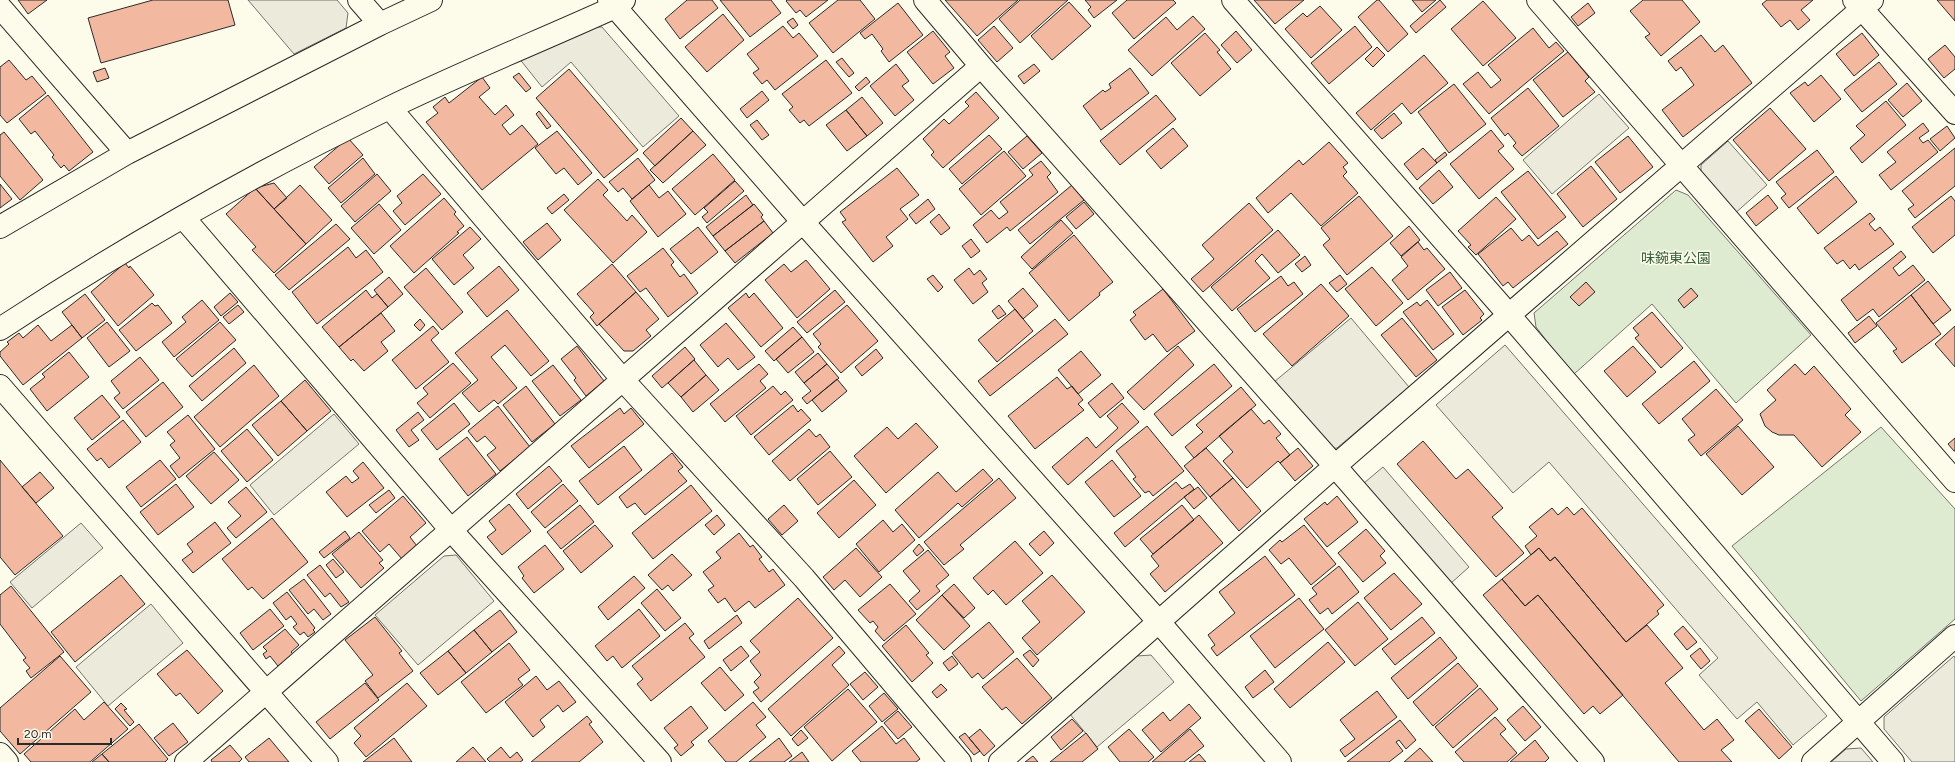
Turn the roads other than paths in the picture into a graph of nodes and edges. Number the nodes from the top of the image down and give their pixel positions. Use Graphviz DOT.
graph roads {
  1 [pos="359,0"];
  2 [pos="431,0"];
  3 [pos="925,0"];
  4 [pos="1233,0"];
  5 [pos="1538,0"];
  6 [pos="616,2"];
  7 [pos="1863,3"];
  8 [pos="0,7"];
  9 [pos="380,24"];
  10 [pos="981,66"];
  11 [pos="390,108"];
  12 [pos="1955,113"];
  13 [pos="127,153"];
  14 [pos="1682,165"];
  15 [pos="183,218"];
  16 [pos="802,222"];
  17 [pos="0,227"];
  18 [pos="1510,316"];
  19 [pos="0,329"];
  20 [pos="623,380"];
  21 [pos="0,386"];
  22 [pos="1336,466"];
  23 [pos="1955,481"];
  24 [pos="451,530"];
  25 [pos="1158,622"];
  26 [pos="1955,636"];
  27 [pos="266,693"];
  28 [pos="1858,722"];
  29 [pos="0,754"];
  30 [pos="6,762"];
  31 [pos="186,762"];
  32 [pos="327,762"];
  33 [pos="660,762"];
  34 [pos="960,762"];
  35 [pos="1000,762"];
  36 [pos="1280,762"];
  37 [pos="1593,762"];
  38 [pos="1813,762"];
  39 [pos="1893,762"];
  1 -- 9 [label="street"];
  2 -- 9 [label="street"];
  3 -- 10 [label="street"];
  4 -- 18 [label="street"];
  5 -- 14 [label="street"];
  6 -- 11 [label="street"];
  6 -- 16 [label="street"];
  7 -- 12 [label="street"];
  7 -- 14 [label="street"];
  8 -- 13 [label="street"];
  9 -- 13 [label="street"];
  10 -- 16 [label="street"];
  10 -- 22 [label="street"];
  11 -- 15 [label="street"];
  11 -- 20 [label="street"];
  13 -- 17 [label="street"];
  14 -- 18 [label="street"];
  14 -- 23 [label="street"];
  15 -- 19 [label="street"];
  15 -- 24 [label="street"];
  16 -- 20 [label="street"];
  16 -- 25 [label="street"];
  18 -- 22 [label="street"];
  18 -- 28 [label="street"];
  20 -- 24 [label="street"];
  20 -- 34 [label="street"];
  21 -- 27 [label="street"];
  22 -- 25 [label="street"];
  22 -- 37 [label="street"];
  24 -- 27 [label="street"];
  24 -- 33 [label="street"];
  25 -- 35 [label="street"];
  25 -- 36 [label="street"];
  26 -- 28 [label="street"];
  27 -- 31 [label="street"];
  27 -- 32 [label="street"];
  28 -- 38 [label="street"];
  28 -- 39 [label="street"];
  29 -- 30 [label="street"];
}
